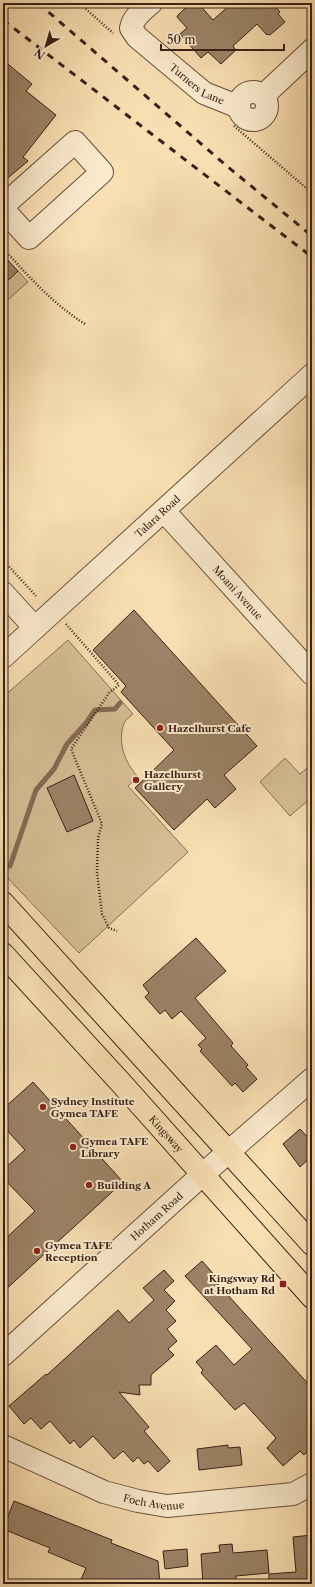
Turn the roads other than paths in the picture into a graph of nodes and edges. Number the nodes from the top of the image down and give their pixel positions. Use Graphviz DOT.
graph roads {
  1 [pos="151,3"];
  2 [pos="312,50"];
  3 [pos="3,206"];
  4 [pos="3,209"];
  5 [pos="312,375"];
  6 [pos="164,511"];
  7 [pos="3,593"];
  8 [pos="35,628"];
  9 [pos="3,657"];
  10 [pos="312,674"];
  11 [pos="3,903"];
  12 [pos="3,954"];
  13 [pos="312,1079"];
  14 [pos="229,1152"];
  15 [pos="202,1175"];
  16 [pos="312,1244"];
  17 [pos="312,1297"];
  18 [pos="3,1355"];
  19 [pos="3,1446"];
  20 [pos="312,1484"];
  1 -- 2 [label="street, Turners Lane"];
  3 -- 4 [label="street"];
  5 -- 6 [label="street, Talara Road"];
  6 -- 8 [label="street, Talara Road"];
  6 -- 10 [label="street, Moani Avenue"];
  7 -- 8 [label="street"];
  8 -- 9 [label="street, Talara Road"];
  11 -- 14 [label="main road"];
  12 -- 15 [label="main road, Kingsway"];
  13 -- 14 [label="street, Hotham Road"];
  14 -- 15 [label="street, Hotham Road"];
  14 -- 16 [label="main road"];
  15 -- 17 [label="main road, Kingsway"];
  15 -- 18 [label="street, Hotham Road"];
  19 -- 20 [label="street, Foch Avenue"];
}
